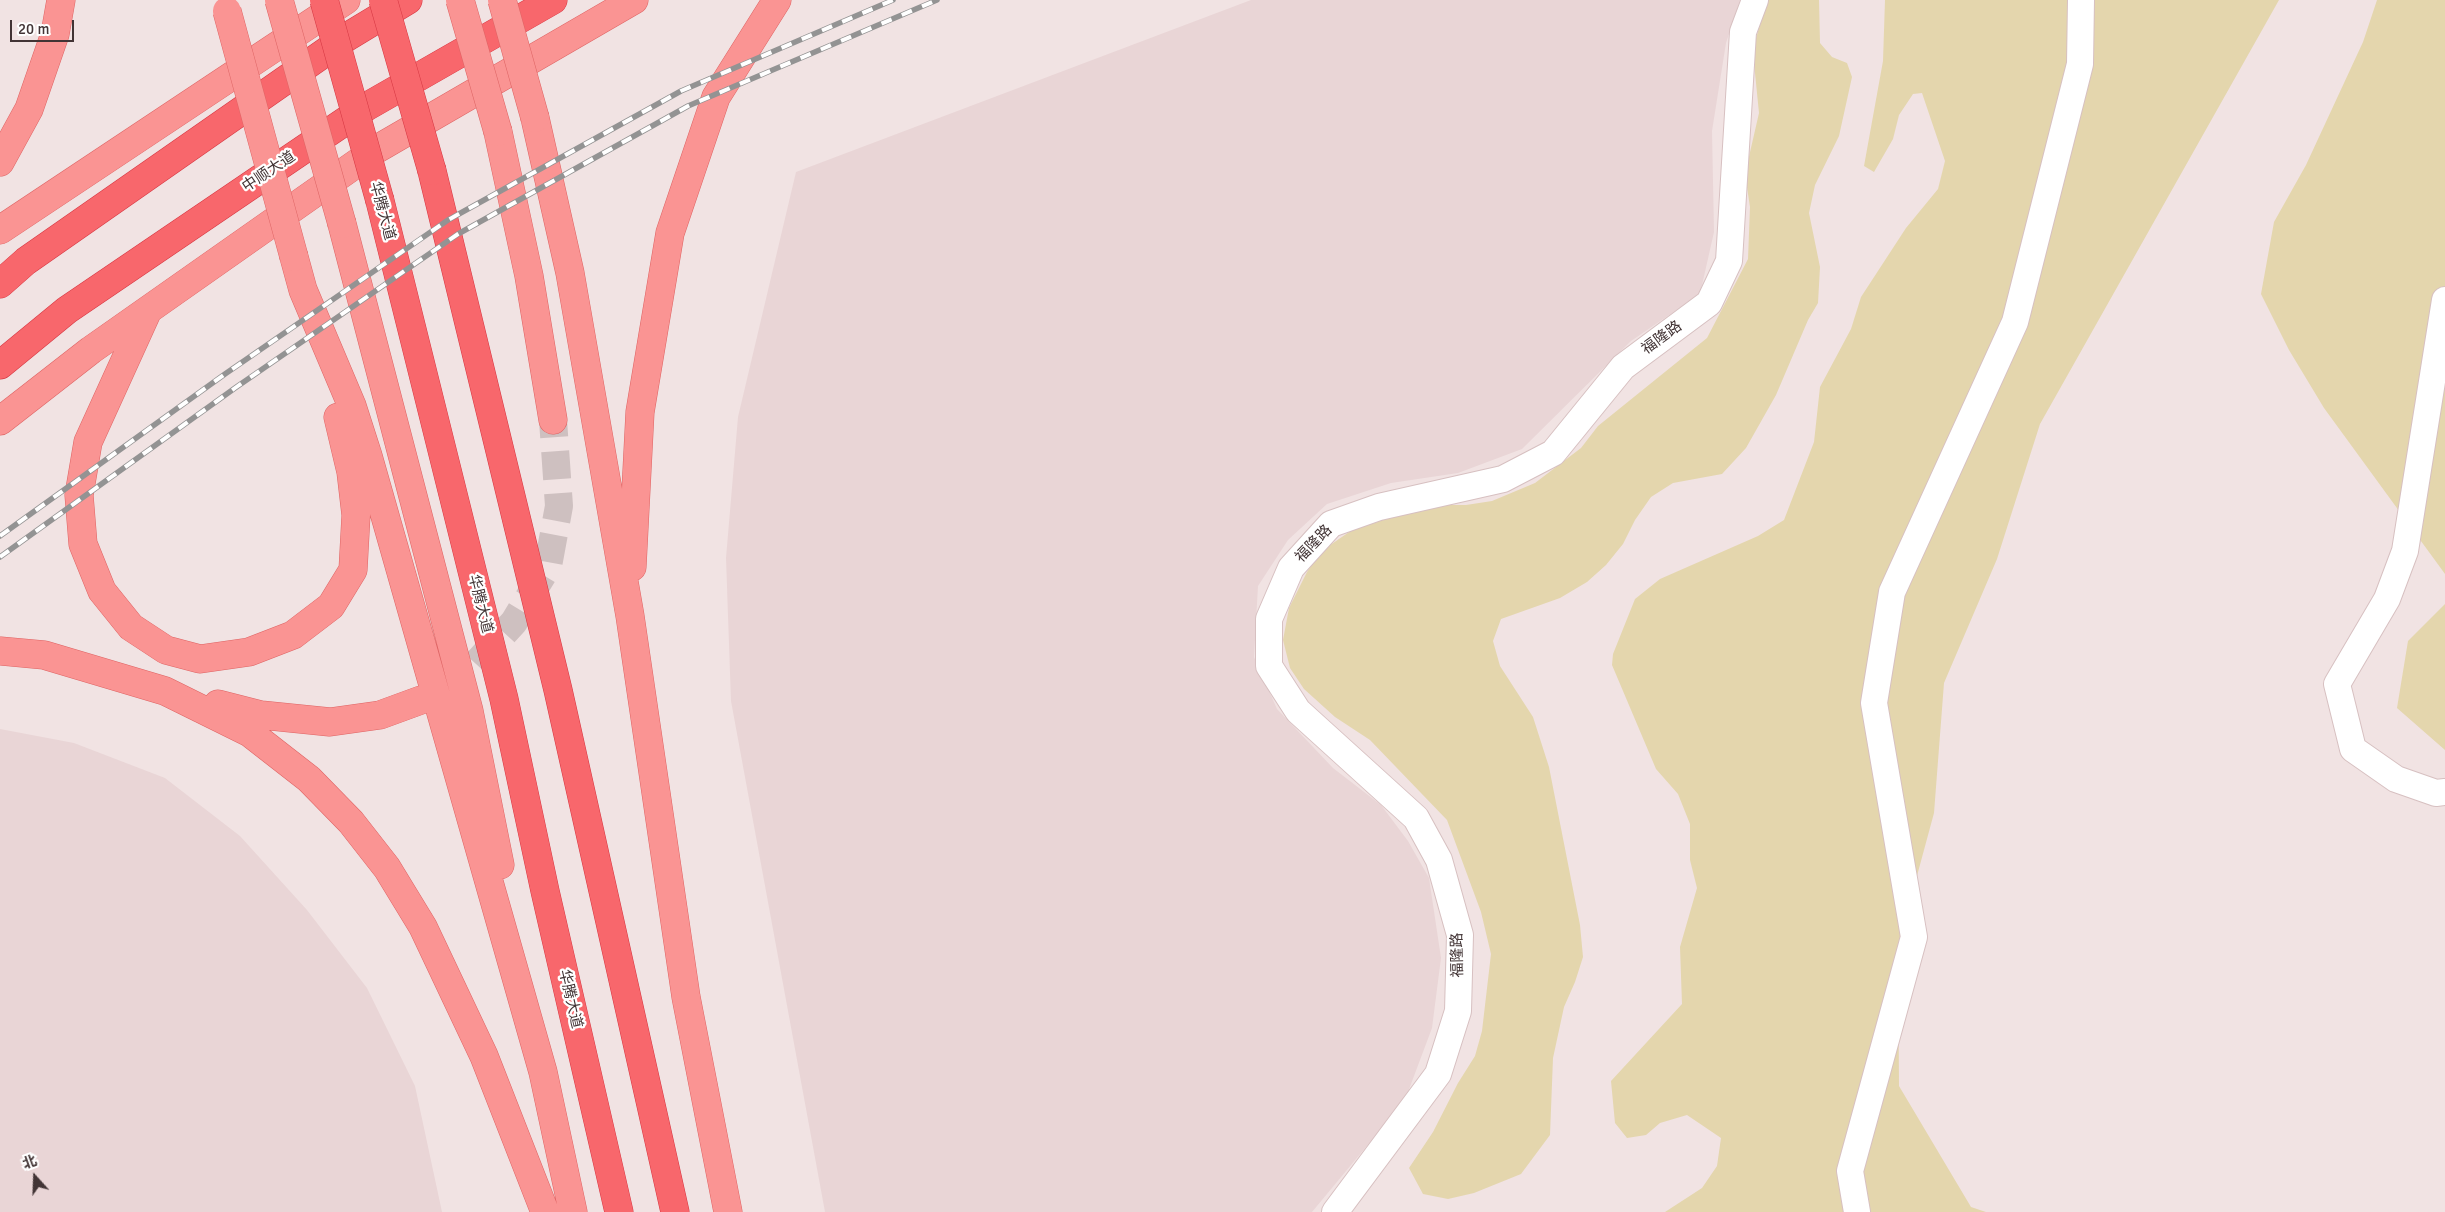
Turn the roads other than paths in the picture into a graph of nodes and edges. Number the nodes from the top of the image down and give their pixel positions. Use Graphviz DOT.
graph roads {
  1 [pos="61,0"];
  2 [pos="279,0"];
  3 [pos="324,0"];
  4 [pos="346,0"];
  5 [pos="383,0"];
  6 [pos="408,0"];
  7 [pos="460,0"];
  8 [pos="502,0"];
  9 [pos="553,0"];
  10 [pos="634,0"];
  11 [pos="778,0"];
  12 [pos="1755,0"];
  13 [pos="2081,0"];
  14 [pos="225,6"];
  15 [pos="0,162"];
  16 [pos="0,230"];
  17 [pos="0,284"];
  18 [pos="304,290"];
  19 [pos="2445,300"];
  20 [pos="148,310"];
  21 [pos="0,365"];
  22 [pos="553,420"];
  23 [pos="0,421"];
  24 [pos="630,616"];
  25 [pos="0,651"];
  26 [pos="165,691"];
  27 [pos="421,700"];
  28 [pos="2445,792"];
  29 [pos="543,1072"];
  30 [pos="545,1212"];
  31 [pos="573,1212"];
  32 [pos="620,1212"];
  33 [pos="675,1212"];
  34 [pos="728,1212"];
  35 [pos="1335,1212"];
  36 [pos="1857,1212"];
  1 -- 15 [label="main road"];
  2 -- 29 [label="main road, bridge"];
  3 -- 32 [label="highway, 华腾大道, bridge"];
  4 -- 16 [label="main road"];
  5 -- 33 [label="highway, bridge"];
  6 -- 17 [label="highway"];
  7 -- 22 [label="main road, bridge"];
  8 -- 24 [label="main road, bridge"];
  9 -- 21 [label="highway, 中顺大道"];
  10 -- 20 [label="main road"];
  11 -- 24 [label="main road"];
  12 -- 35 [label="street, 福隆路"];
  13 -- 36 [label="street"];
  14 -- 18 [label="main road, bridge"];
  18 -- 20 [label="main road"];
  18 -- 29 [label="main road"];
  19 -- 28 [label="street"];
  20 -- 23 [label="main road"];
  24 -- 34 [label="main road"];
  25 -- 26 [label="main road"];
  26 -- 27 [label="main road"];
  26 -- 30 [label="main road"];
  29 -- 31 [label="main road"];
}
